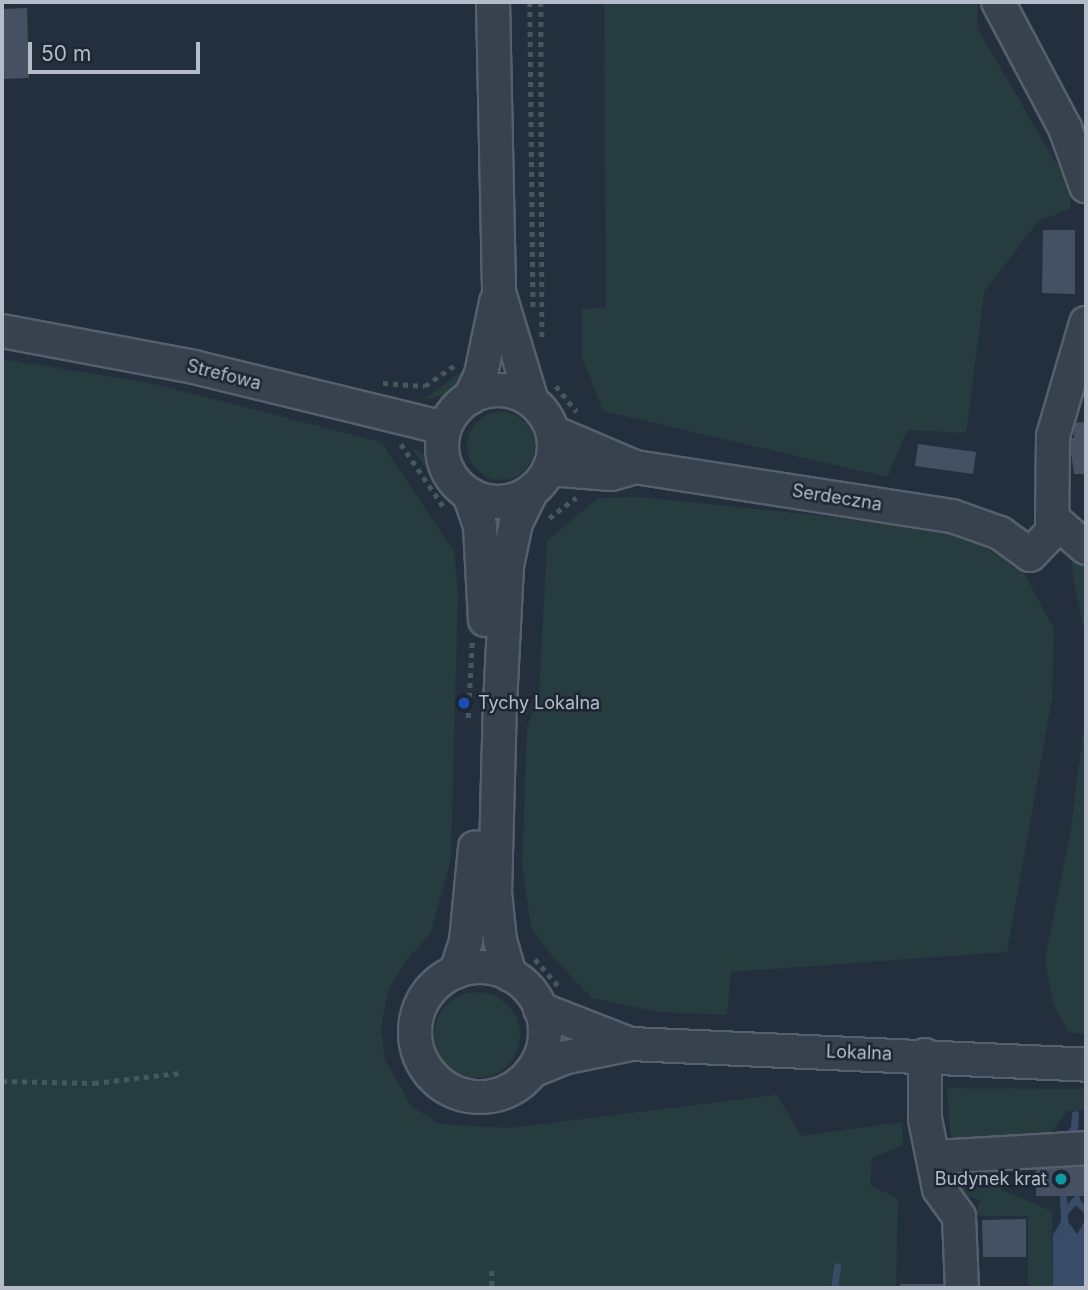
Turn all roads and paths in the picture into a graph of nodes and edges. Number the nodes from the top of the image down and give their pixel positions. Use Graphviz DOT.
graph roads {
  1 [pos="493,2"];
  2 [pos="530,2"];
  3 [pos="541,2"];
  4 [pos="998,2"];
  5 [pos="1086,186"];
  6 [pos="499,292"];
  7 [pos="532,318"];
  8 [pos="1086,323"];
  9 [pos="2,331"];
  10 [pos="541,349"];
  11 [pos="486,352"];
  12 [pos="376,383"];
  13 [pos="540,388"];
  14 [pos="470,398"];
  15 [pos="445,428"];
  16 [pos="553,432"];
  17 [pos="600,462"];
  18 [pos="540,481"];
  19 [pos="470,494"];
  20 [pos="1052,518"];
  21 [pos="543,524"];
  22 [pos="1086,548"];
  23 [pos="521,965"];
  24 [pos="456,972"];
  25 [pos="552,1001"];
  26 [pos="631,1044"];
  27 [pos="925,1055"];
  28 [pos="1086,1065"];
  29 [pos="532,1071"];
  30 [pos="179,1073"];
  31 [pos="2,1081"];
  32 [pos="1086,1148"];
  33 [pos="936,1157"];
  34 [pos="492,1271"];
  35 [pos="492,1288"];
  36 [pos="962,1288"];
  1 -- 6 [label="street"];
  2 -- 7 [label="path"];
  3 -- 10 [label="path"];
  4 -- 5 [label="street"];
  6 -- 11 [label="street"];
  6 -- 13 [label="street"];
  8 -- 20 [label="street"];
  9 -- 15 [label="street, Strefowa"];
  11 -- 12 [label="path"];
  11 -- 14 [label="street"];
  13 -- 14 [label="street"];
  13 -- 16 [label="street"];
  13 -- 17 [label="path"];
  14 -- 15 [label="street"];
  15 -- 19 [label="street"];
  16 -- 17 [label="street"];
  16 -- 18 [label="street"];
  17 -- 18 [label="street, Serdeczna"];
  17 -- 20 [label="street, Serdeczna"];
  17 -- 21 [label="path"];
  18 -- 19 [label="street"];
  18 -- 23 [label="street"];
  19 -- 24 [label="street"];
  20 -- 22 [label="street"];
  23 -- 24 [label="street"];
  23 -- 25 [label="path"];
  23 -- 25 [label="street"];
  24 -- 29 [label="street"];
  25 -- 26 [label="street, Lokalna"];
  25 -- 29 [label="street"];
  26 -- 27 [label="street, Lokalna"];
  26 -- 29 [label="street, Lokalna"];
  27 -- 28 [label="street, Lokalna"];
  27 -- 33 [label="street"];
  30 -- 31 [label="path"];
  32 -- 33 [label="street"];
  33 -- 36 [label="street"];
  34 -- 35 [label="path"];
}
